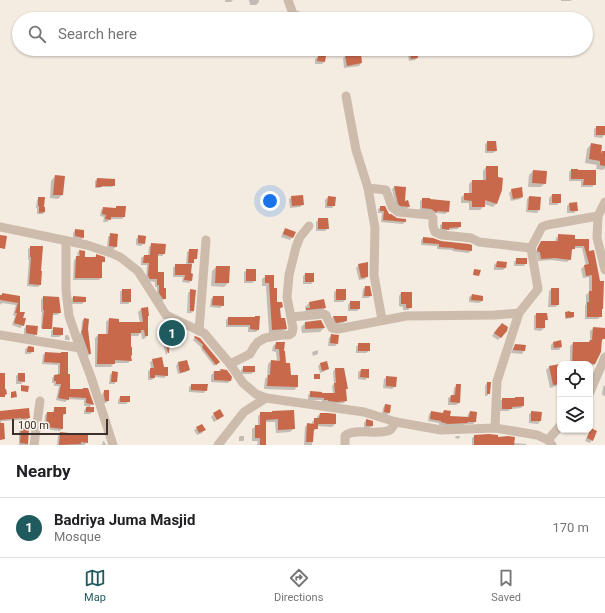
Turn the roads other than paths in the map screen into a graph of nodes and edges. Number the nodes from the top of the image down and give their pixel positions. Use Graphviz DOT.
graph roads {
  1 [pos="288,0"];
  2 [pos="292,12"];
  3 [pos="346,96"];
  4 [pos="368,188"];
  5 [pos="605,202"];
  6 [pos="598,216"];
  7 [pos="310,226"];
  8 [pos="0,227"];
  9 [pos="206,240"];
  10 [pos="66,241"];
  11 [pos="531,248"];
  12 [pos="605,270"];
  13 [pos="519,312"];
  14 [pos="291,317"];
  15 [pos="382,320"];
  16 [pos="200,331"];
  17 [pos="0,335"];
  18 [pos="80,348"];
  19 [pos="605,357"];
  20 [pos="230,364"];
  21 [pos="602,373"];
  22 [pos="593,387"];
  23 [pos="266,398"];
  24 [pos="40,400"];
  25 [pos="396,422"];
  26 [pos="495,428"];
  27 [pos="557,431"];
  28 [pos="550,442"];
  29 [pos="34,445"];
  30 [pos="113,445"];
  31 [pos="218,445"];
  32 [pos="345,445"];
  1 -- 2 [label="street"];
  3 -- 4 [label="street"];
  4 -- 11 [label="street"];
  4 -- 15 [label="street"];
  5 -- 6 [label="street"];
  6 -- 11 [label="street"];
  6 -- 12 [label="street"];
  7 -- 14 [label="street"];
  8 -- 10 [label="street"];
  9 -- 16 [label="street"];
  10 -- 16 [label="street"];
  10 -- 18 [label="street"];
  11 -- 13 [label="street"];
  13 -- 15 [label="street"];
  13 -- 26 [label="street"];
  14 -- 15 [label="street"];
  14 -- 20 [label="street"];
  16 -- 20 [label="street"];
  17 -- 18 [label="street"];
  18 -- 30 [label="street"];
  19 -- 21 [label="street"];
  20 -- 23 [label="street"];
  21 -- 22 [label="street"];
  23 -- 25 [label="street"];
  23 -- 31 [label="street"];
  24 -- 29 [label="street"];
  25 -- 26 [label="street"];
  25 -- 32 [label="street"];
  26 -- 28 [label="street"];
  27 -- 28 [label="street"];
}
